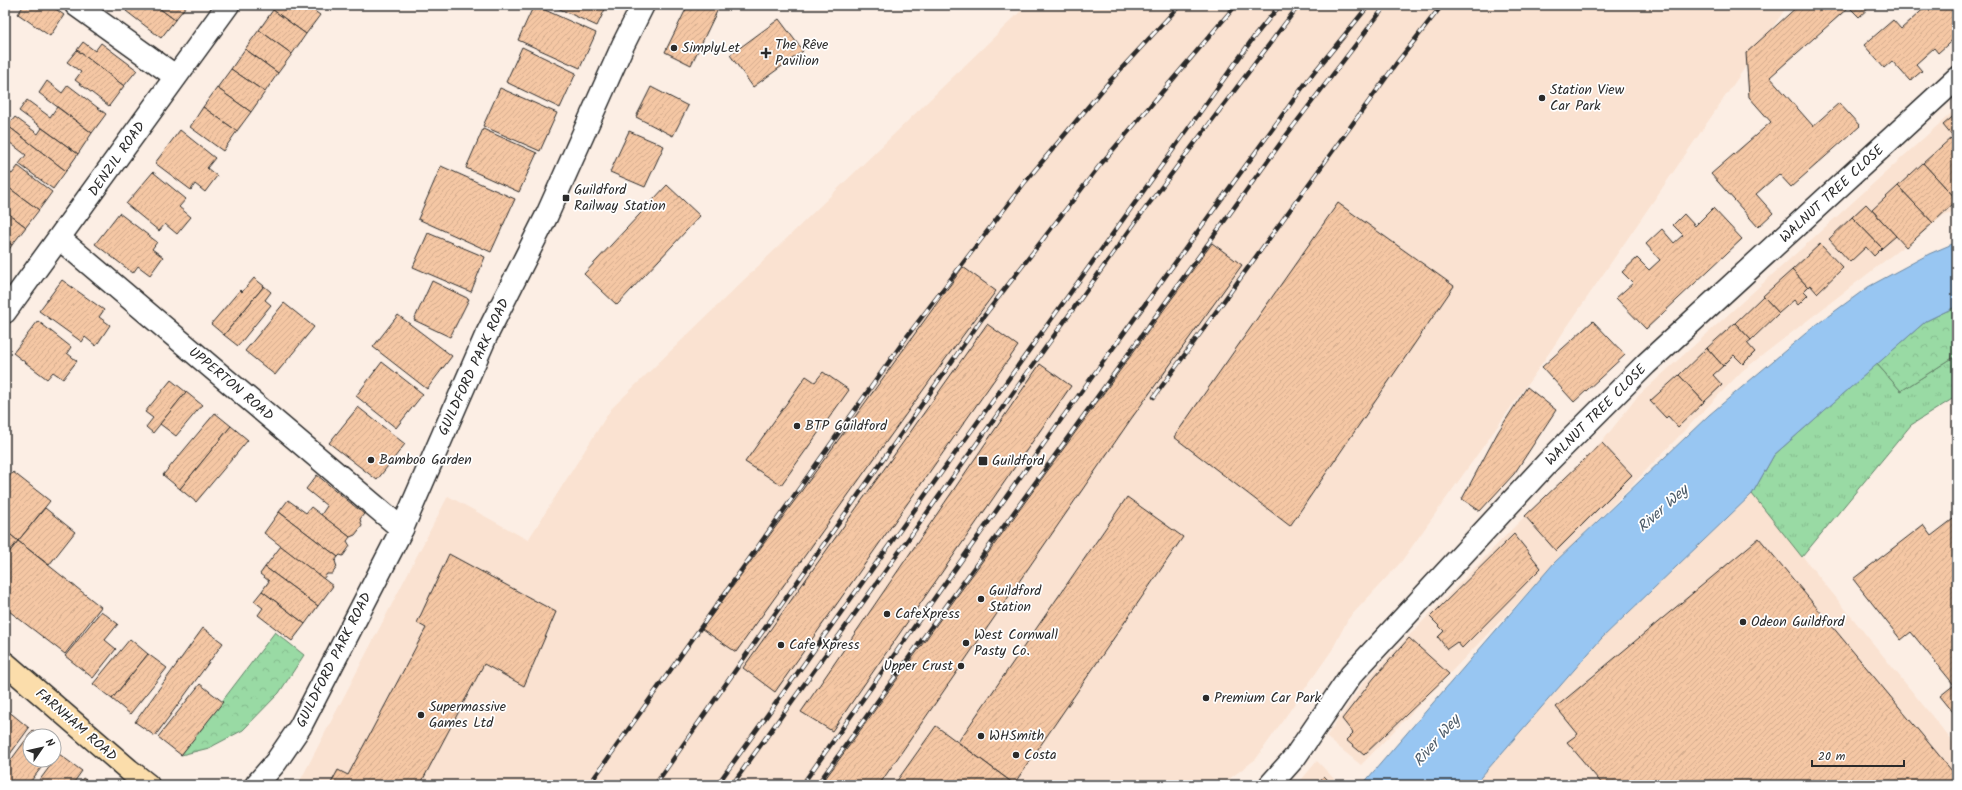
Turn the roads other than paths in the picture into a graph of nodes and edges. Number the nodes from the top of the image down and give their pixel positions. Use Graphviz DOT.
graph roads {
  1 [pos="76,5"];
  2 [pos="228,5"];
  3 [pos="643,5"];
  4 [pos="175,76"];
  5 [pos="1957,78"];
  6 [pos="60,239"];
  7 [pos="5,312"];
  8 [pos="402,529"];
  9 [pos="5,663"];
  10 [pos="148,785"];
  11 [pos="256,785"];
  12 [pos="1270,785"];
  1 -- 4 [label="street"];
  2 -- 4 [label="street, DENZIL ROAD"];
  3 -- 8 [label="street, GUILDFORD PARK ROAD"];
  4 -- 6 [label="street, DENZIL ROAD"];
  5 -- 12 [label="street, WALNUT TREE CLOSE"];
  6 -- 7 [label="street, DENZIL ROAD"];
  6 -- 8 [label="street, UPPERTON ROAD"];
  8 -- 11 [label="street, GUILDFORD PARK ROAD"];
  9 -- 10 [label="main road, FARNHAM ROAD"];
}
